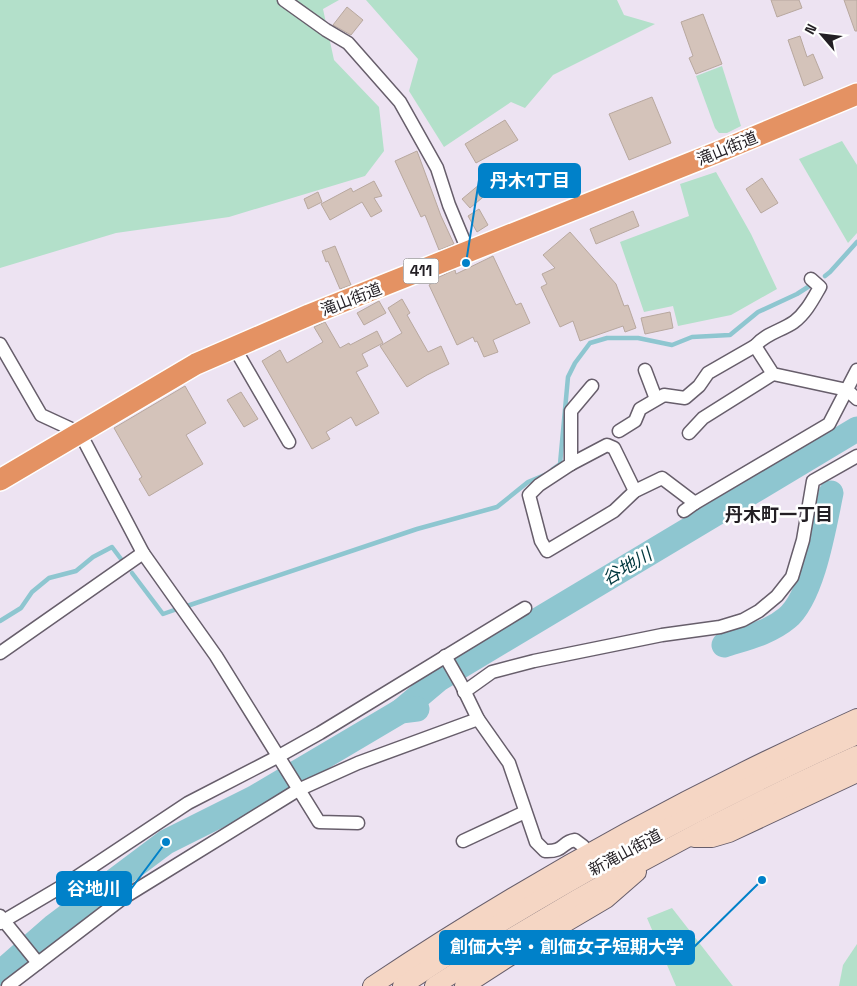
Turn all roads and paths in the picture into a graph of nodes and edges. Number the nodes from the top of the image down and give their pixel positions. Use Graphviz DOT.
graph roads {
  1 [pos="284,0"];
  2 [pos="857,94"];
  3 [pos="469,252"];
  4 [pos="812,279"];
  5 [pos="0,344"];
  6 [pos="755,346"];
  7 [pos="234,347"];
  8 [pos="645,370"];
  9 [pos="857,370"];
  10 [pos="773,374"];
  11 [pos="592,386"];
  12 [pos="847,390"];
  13 [pos="656,399"];
  14 [pos="857,399"];
  15 [pos="619,431"];
  16 [pos="80,433"];
  17 [pos="688,433"];
  18 [pos="289,442"];
  19 [pos="857,456"];
  20 [pos="571,464"];
  21 [pos="0,480"];
  22 [pos="635,491"];
  23 [pos="695,504"];
  24 [pos="684,511"];
  25 [pos="143,553"];
  26 [pos="525,608"];
  27 [pos="0,654"];
  28 [pos="447,658"];
  29 [pos="463,688"];
  30 [pos="857,718"];
  31 [pos="478,719"];
  32 [pos="857,735"];
  33 [pos="857,755"];
  34 [pos="280,759"];
  35 [pos="857,773"];
  36 [pos="297,788"];
  37 [pos="525,812"];
  38 [pos="358,823"];
  39 [pos="686,839"];
  40 [pos="463,841"];
  41 [pos="586,855"];
  42 [pos="654,856"];
  43 [pos="1,920"];
  44 [pos="35,959"];
  45 [pos="8,986"];
  46 [pos="372,986"];
  47 [pos="402,986"];
  48 [pos="434,986"];
  49 [pos="464,986"];
  1 -- 3 [label="street"];
  2 -- 3 [label="highway, 滝山街道 / 411"];
  3 -- 7 [label="highway, 滝山街道 / 411"];
  4 -- 6 [label="street"];
  5 -- 16 [label="street"];
  6 -- 10 [label="street"];
  6 -- 13 [label="street"];
  7 -- 16 [label="highway, 滝山街道 / 411"];
  7 -- 18 [label="street"];
  8 -- 13 [label="street"];
  9 -- 12 [label="street"];
  10 -- 12 [label="street"];
  10 -- 17 [label="street"];
  11 -- 20 [label="street"];
  12 -- 14 [label="street"];
  12 -- 23 [label="street"];
  13 -- 15 [label="street"];
  16 -- 21 [label="highway, 滝山街道 / 411"];
  16 -- 25 [label="street"];
  19 -- 29 [label="street"];
  20 -- 22 [label="street"];
  20 -- 22 [label="street"];
  22 -- 23 [label="street"];
  23 -- 24 [label="street"];
  25 -- 27 [label="street"];
  25 -- 34 [label="street"];
  26 -- 28 [label="street"];
  28 -- 29 [label="street"];
  28 -- 34 [label="street"];
  29 -- 31 [label="street"];
  30 -- 41 [label="main road"];
  31 -- 36 [label="street"];
  31 -- 37 [label="street"];
  32 -- 47 [label="main road, 新滝山街道"];
  33 -- 39 [label="main road, 新滝山街道"];
  34 -- 36 [label="street"];
  34 -- 43 [label="street"];
  35 -- 39 [label="main road"];
  36 -- 38 [label="street"];
  36 -- 44 [label="street"];
  37 -- 40 [label="street"];
  37 -- 41 [label="street"];
  39 -- 42 [label="main road, 新滝山街道"];
  41 -- 46 [label="main road"];
  42 -- 48 [label="main road, 新滝山街道"];
  42 -- 49 [label="main road"];
  43 -- 44 [label="street"];
  44 -- 45 [label="street"];
}
